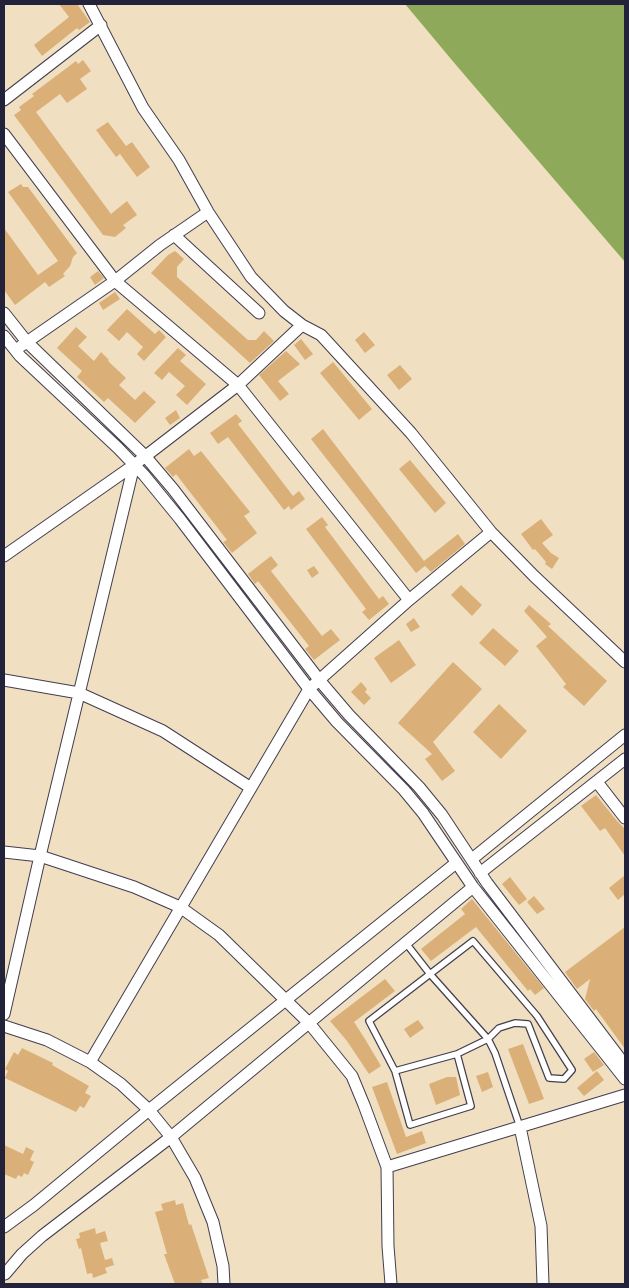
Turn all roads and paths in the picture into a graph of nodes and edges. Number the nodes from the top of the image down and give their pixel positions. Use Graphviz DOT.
graph roads {
  1 [pos="89,4"];
  2 [pos="101,25"];
  3 [pos="4,100"];
  4 [pos="4,134"];
  5 [pos="208,212"];
  6 [pos="174,235"];
  7 [pos="115,282"];
  8 [pos="4,313"];
  9 [pos="259,313"];
  10 [pos="302,325"];
  11 [pos="4,336"];
  12 [pos="27,342"];
  13 [pos="15,350"];
  14 [pos="238,385"];
  15 [pos="145,456"];
  16 [pos="134,465"];
  17 [pos="491,532"];
  18 [pos="4,556"];
  19 [pos="409,600"];
  20 [pos="625,662"];
  21 [pos="4,680"];
  22 [pos="320,681"];
  23 [pos="309,689"];
  24 [pos="79,693"];
  25 [pos="625,735"];
  26 [pos="625,759"];
  27 [pos="597,782"];
  28 [pos="251,788"];
  29 [pos="625,818"];
  30 [pos="4,852"];
  31 [pos="40,856"];
  32 [pos="472,859"];
  33 [pos="456,863"];
  34 [pos="480,873"];
  35 [pos="473,886"];
  36 [pos="180,907"];
  37 [pos="405,942"];
  38 [pos="430,974"];
  39 [pos="286,1001"];
  40 [pos="4,1014"];
  41 [pos="309,1023"];
  42 [pos="4,1026"];
  43 [pos="488,1039"];
  44 [pos="457,1054"];
  45 [pos="90,1062"];
  46 [pos="625,1064"];
  47 [pos="395,1071"];
  48 [pos="625,1079"];
  49 [pos="625,1094"];
  50 [pos="148,1110"];
  51 [pos="520,1127"];
  52 [pos="171,1137"];
  53 [pos="387,1168"];
  54 [pos="4,1227"];
  55 [pos="5,1277"];
  56 [pos="224,1284"];
  57 [pos="391,1284"];
  58 [pos="543,1284"];
  1 -- 2 [label="street"];
  2 -- 3 [label="street"];
  2 -- 5 [label="street"];
  4 -- 7 [label="street"];
  5 -- 6 [label="street"];
  5 -- 10 [label="street"];
  6 -- 7 [label="street"];
  6 -- 9 [label="street"];
  7 -- 12 [label="street"];
  7 -- 14 [label="street"];
  8 -- 12 [label="street"];
  10 -- 14 [label="street"];
  10 -- 17 [label="street"];
  11 -- 13 [label="street"];
  12 -- 13 [label="street"];
  12 -- 15 [label="street"];
  13 -- 16 [label="street"];
  14 -- 15 [label="street"];
  14 -- 19 [label="street"];
  15 -- 16 [label="street"];
  15 -- 22 [label="street"];
  16 -- 18 [label="street"];
  16 -- 23 [label="street"];
  16 -- 24 [label="street"];
  17 -- 19 [label="street"];
  17 -- 20 [label="street"];
  19 -- 22 [label="street"];
  21 -- 24 [label="street"];
  22 -- 23 [label="street"];
  22 -- 32 [label="street"];
  23 -- 28 [label="street"];
  23 -- 33 [label="street"];
  24 -- 28 [label="street"];
  24 -- 31 [label="street"];
  25 -- 32 [label="street"];
  26 -- 27 [label="street"];
  27 -- 29 [label="street"];
  27 -- 34 [label="street"];
  28 -- 36 [label="street"];
  30 -- 31 [label="street"];
  31 -- 36 [label="street"];
  31 -- 40 [label="street"];
  32 -- 34 [label="street"];
  33 -- 35 [label="street"];
  33 -- 39 [label="street"];
  34 -- 46 [label="street"];
  35 -- 37 [label="street"];
  35 -- 48 [label="street"];
  36 -- 39 [label="street"];
  36 -- 45 [label="street"];
  37 -- 38 [label="lane"];
  37 -- 41 [label="street"];
  38 -- 43 [label="lane"];
  38 -- 43 [label="lane"];
  38 -- 47 [label="lane"];
  39 -- 41 [label="street"];
  39 -- 50 [label="street"];
  41 -- 52 [label="street"];
  41 -- 53 [label="street"];
  42 -- 45 [label="street"];
  43 -- 44 [label="lane"];
  43 -- 51 [label="lane"];
  44 -- 47 [label="lane"];
  44 -- 47 [label="lane"];
  45 -- 50 [label="street"];
  49 -- 51 [label="street"];
  50 -- 52 [label="street"];
  50 -- 54 [label="street"];
  51 -- 53 [label="street"];
  51 -- 58 [label="street"];
  52 -- 55 [label="street"];
  52 -- 56 [label="street"];
  53 -- 57 [label="street"];
}
